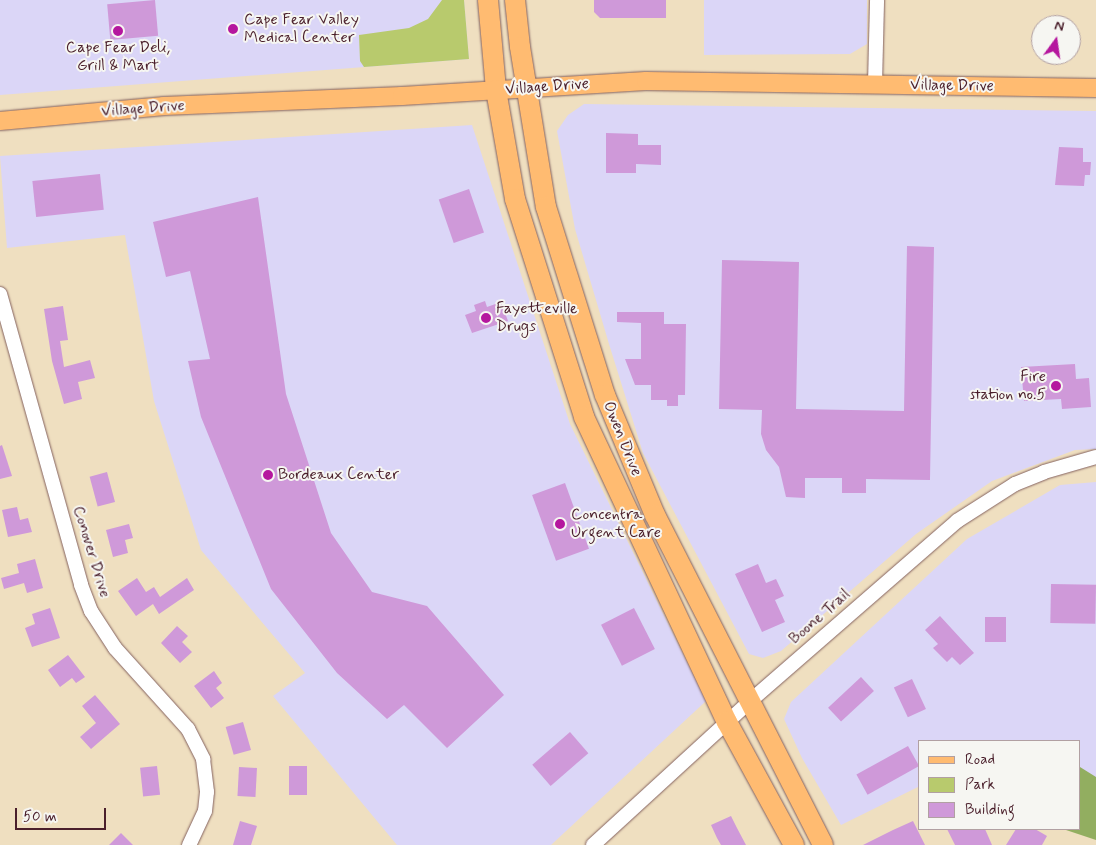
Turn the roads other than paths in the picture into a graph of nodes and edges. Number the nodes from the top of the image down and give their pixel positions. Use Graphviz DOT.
graph roads {
  1 [pos="488,0"];
  2 [pos="515,0"];
  3 [pos="878,0"];
  4 [pos="875,84"];
  5 [pos="526,88"];
  6 [pos="1096,88"];
  7 [pos="496,90"];
  8 [pos="0,121"];
  9 [pos="0,294"];
  10 [pos="1096,457"];
  11 [pos="749,702"];
  12 [pos="727,722"];
  13 [pos="189,845"];
  14 [pos="593,845"];
  15 [pos="794,845"];
  16 [pos="823,845"];
  1 -- 7 [label="highway, Owen Drive"];
  2 -- 5 [label="highway, Owen Drive"];
  3 -- 4 [label="street"];
  4 -- 5 [label="main road, Village Drive"];
  4 -- 6 [label="main road, Village Drive"];
  5 -- 7 [label="main road, Village Drive"];
  5 -- 11 [label="highway, Owen Drive"];
  7 -- 8 [label="main road, Village Drive"];
  7 -- 12 [label="highway, Owen Drive"];
  9 -- 13 [label="street, Conover Drive"];
  10 -- 11 [label="street, Boone Trail"];
  11 -- 12 [label="street, Boone Trail"];
  11 -- 16 [label="highway, Owen Drive"];
  12 -- 14 [label="street, Boone Trail"];
  12 -- 15 [label="highway, Owen Drive"];
}
